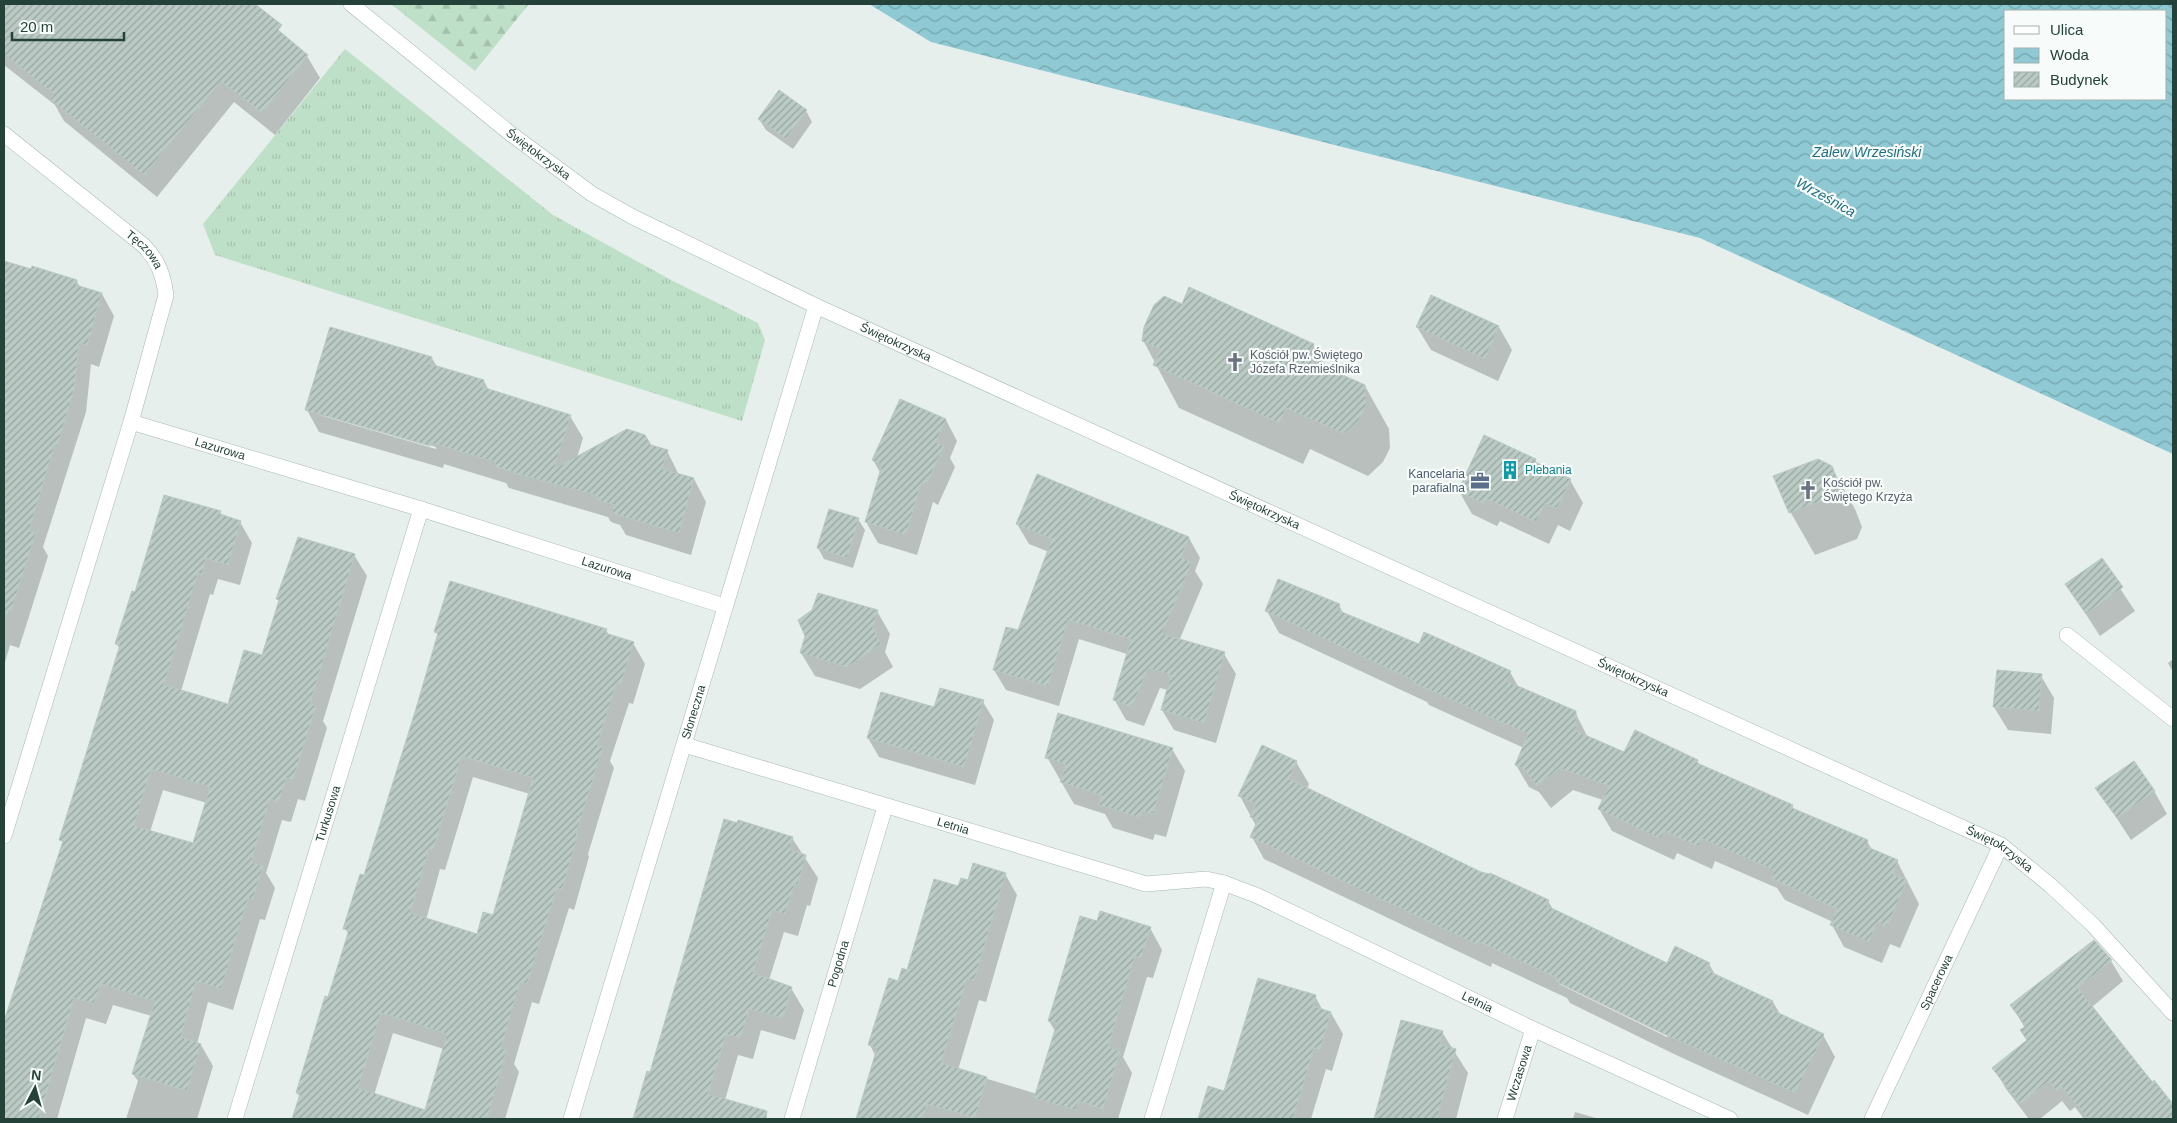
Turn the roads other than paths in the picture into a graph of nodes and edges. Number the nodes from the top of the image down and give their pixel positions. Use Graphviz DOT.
graph roads {
  1 [pos="351,4"];
  2 [pos="4,134"];
  3 [pos="816,306"];
  4 [pos="131,422"];
  5 [pos="421,509"];
  6 [pos="724,606"];
  7 [pos="2067,635"];
  8 [pos="2173,719"];
  9 [pos="685,745"];
  10 [pos="885,806"];
  11 [pos="4,836"];
  12 [pos="2001,845"];
  13 [pos="1224,883"];
  14 [pos="2173,1013"];
  15 [pos="1533,1029"];
  16 [pos="235,1119"];
  17 [pos="571,1119"];
  18 [pos="792,1119"];
  19 [pos="1152,1119"];
  20 [pos="1505,1119"];
  21 [pos="1730,1119"];
  22 [pos="1872,1119"];
  1 -- 3 [label="street, Świętokrzyska"];
  2 -- 4 [label="street, Tęczowa"];
  3 -- 6 [label="street, Słoneczna"];
  3 -- 12 [label="street, Świętokrzyska"];
  4 -- 5 [label="street, Lazurowa"];
  4 -- 11 [label="street"];
  5 -- 6 [label="street, Lazurowa"];
  5 -- 16 [label="street, Turkusowa"];
  6 -- 9 [label="street, Słoneczna"];
  7 -- 8 [label="street"];
  9 -- 10 [label="street, Letnia"];
  9 -- 17 [label="street, Słoneczna"];
  10 -- 13 [label="street, Letnia"];
  10 -- 18 [label="street, Pogodna"];
  12 -- 14 [label="street, Świętokrzyska"];
  12 -- 22 [label="street, Spacerowa"];
  13 -- 15 [label="street, Letnia"];
  13 -- 19 [label="street"];
  15 -- 20 [label="street, Wczasowa"];
  15 -- 21 [label="street, Letnia"];
}
